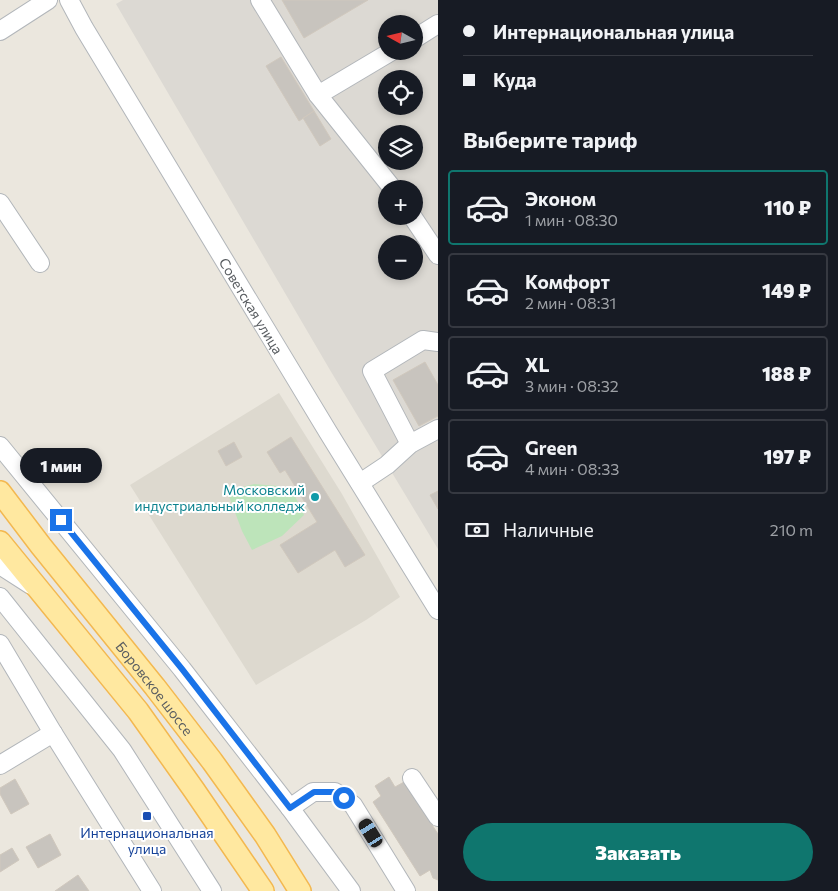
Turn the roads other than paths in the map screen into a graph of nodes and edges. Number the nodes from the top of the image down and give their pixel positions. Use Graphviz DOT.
graph roads {
  1 [pos="48,0"];
  2 [pos="69,0"];
  3 [pos="260,0"];
  4 [pos="438,24"];
  5 [pos="0,30"];
  6 [pos="423,33"];
  7 [pos="378,59"];
  8 [pos="318,94"];
  9 [pos="386,180"];
  10 [pos="0,203"];
  11 [pos="418,225"];
  12 [pos="438,255"];
  13 [pos="40,263"];
  14 [pos="438,342"];
  15 [pos="438,430"];
  16 [pos="410,444"];
  17 [pos="0,446"];
  18 [pos="360,482"];
  19 [pos="0,492"];
  20 [pos="0,542"];
  21 [pos="0,565"];
  22 [pos="39,590"];
  23 [pos="0,597"];
  24 [pos="438,610"];
  25 [pos="0,644"];
  26 [pos="54,733"];
  27 [pos="0,765"];
  28 [pos="412,778"];
  29 [pos="290,808"];
  30 [pos="438,817"];
  31 [pos="152,891"];
  32 [pos="212,891"];
  33 [pos="263,891"];
  34 [pos="300,891"];
  35 [pos="351,891"];
  36 [pos="406,891"];
  1 -- 5 [label="street"];
  2 -- 18 [label="street, Советская улица"];
  3 -- 8 [label="street"];
  4 -- 6 [label="street"];
  7 -- 8 [label="street"];
  8 -- 9 [label="street"];
  10 -- 13 [label="street"];
  11 -- 12 [label="street"];
  14 -- 16 [label="street"];
  15 -- 16 [label="street"];
  16 -- 18 [label="street"];
  17 -- 29 [label="street"];
  18 -- 24 [label="street, Советская улица"];
  19 -- 34 [label="main road, Боровское шоссе"];
  20 -- 22 [label="main road, Боровское шоссе"];
  21 -- 22 [label="street"];
  22 -- 33 [label="main road, Боровское шоссе"];
  23 -- 32 [label="street"];
  25 -- 26 [label="street"];
  26 -- 27 [label="street"];
  26 -- 31 [label="street"];
  28 -- 30 [label="street"];
  29 -- 35 [label="street"];
  29 -- 36 [label="street"];
}
